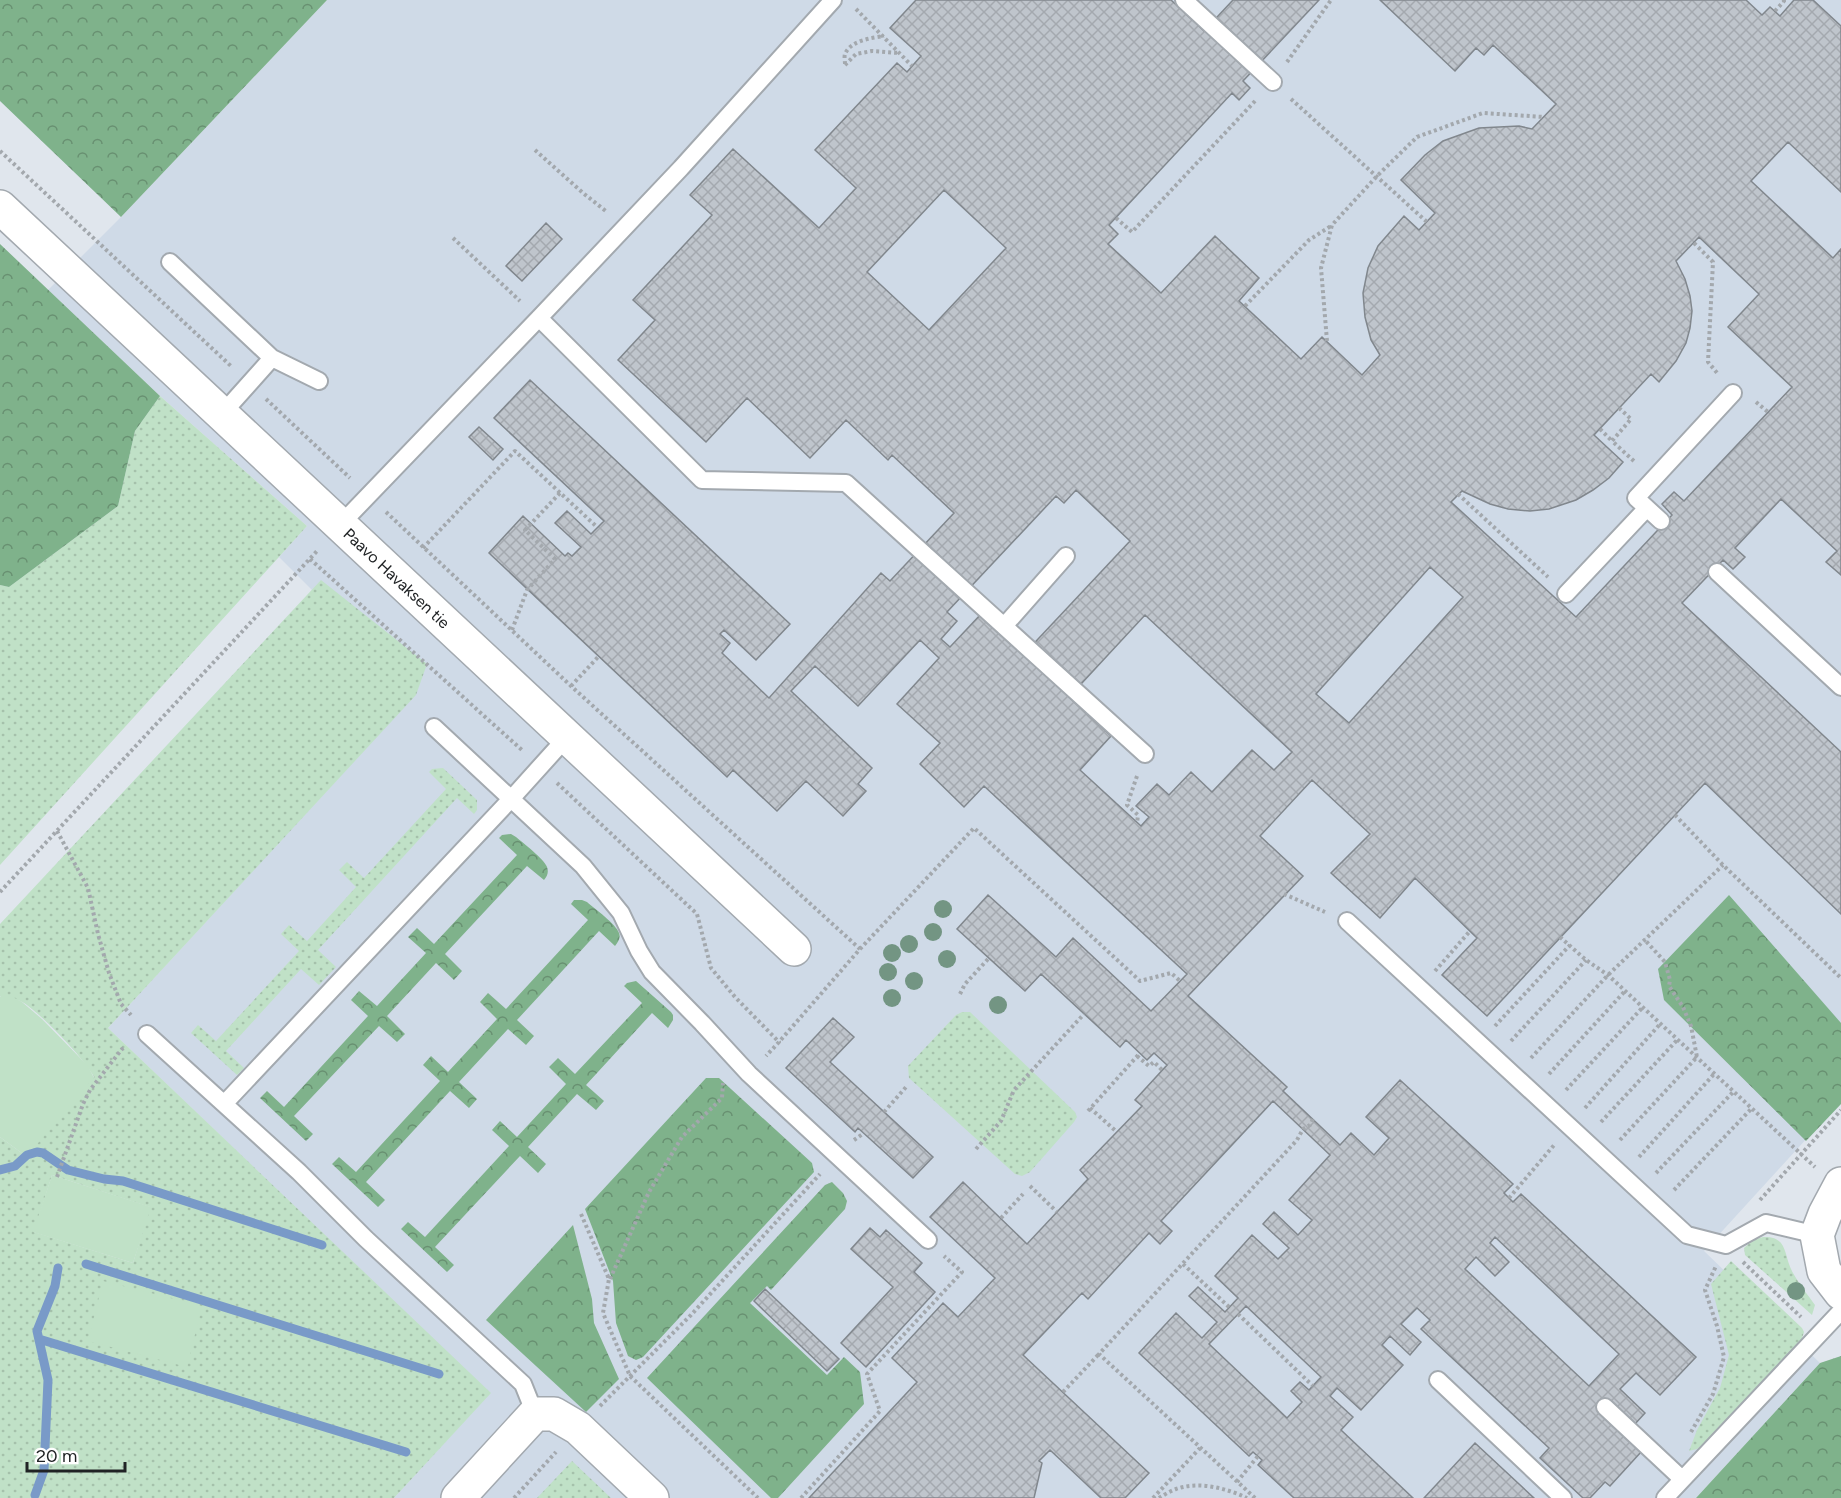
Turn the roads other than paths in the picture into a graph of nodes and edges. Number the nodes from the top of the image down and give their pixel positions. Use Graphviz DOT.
graph roads {
  1 [pos="1184,0"];
  2 [pos="841,1"];
  3 [pos="1273,82"];
  4 [pos="0,207"];
  5 [pos="170,262"];
  6 [pos="539,318"];
  7 [pos="272,358"];
  8 [pos="319,381"];
  9 [pos="1732,393"];
  10 [pos="222,414"];
  11 [pos="1647,508"];
  12 [pos="1661,521"];
  13 [pos="340,525"];
  14 [pos="1066,556"];
  15 [pos="1717,572"];
  16 [pos="1566,594"];
  17 [pos="1005,625"];
  18 [pos="1841,687"];
  19 [pos="434,727"];
  20 [pos="567,737"];
  21 [pos="1145,754"];
  22 [pos="511,799"];
  23 [pos="1347,921"];
  24 [pos="794,949"];
  25 [pos="147,1034"];
  26 [pos="224,1104"];
  27 [pos="1840,1186"];
  28 [pos="1817,1235"];
  29 [pos="928,1240"];
  30 [pos="1841,1293"];
  31 [pos="1841,1311"];
  32 [pos="1438,1380"];
  33 [pos="1605,1407"];
  34 [pos="535,1414"];
  35 [pos="1682,1479"];
  36 [pos="458,1498"];
  37 [pos="652,1498"];
  38 [pos="1563,1498"];
  39 [pos="1665,1498"];
  1 -- 3 [label="lane"];
  2 -- 6 [label="lane"];
  4 -- 10 [label="street, Paavo Havaksen tie"];
  5 -- 7 [label="lane"];
  6 -- 13 [label="lane"];
  6 -- 17 [label="lane"];
  7 -- 8 [label="lane"];
  7 -- 10 [label="lane"];
  9 -- 11 [label="lane"];
  10 -- 13 [label="street, Paavo Havaksen tie"];
  11 -- 12 [label="lane"];
  11 -- 16 [label="lane"];
  13 -- 20 [label="street, Paavo Havaksen tie"];
  14 -- 17 [label="lane"];
  15 -- 18 [label="lane"];
  17 -- 21 [label="lane"];
  19 -- 22 [label="lane"];
  20 -- 22 [label="lane"];
  20 -- 24 [label="street, Paavo Havaksen tie"];
  22 -- 26 [label="lane"];
  22 -- 29 [label="lane"];
  23 -- 28 [label="lane"];
  25 -- 26 [label="lane"];
  26 -- 34 [label="lane"];
  27 -- 28 [label="street"];
  28 -- 30 [label="street"];
  31 -- 35 [label="lane"];
  32 -- 38 [label="lane"];
  33 -- 35 [label="lane"];
  34 -- 36 [label="street"];
  34 -- 37 [label="street"];
  35 -- 39 [label="lane"];
}
